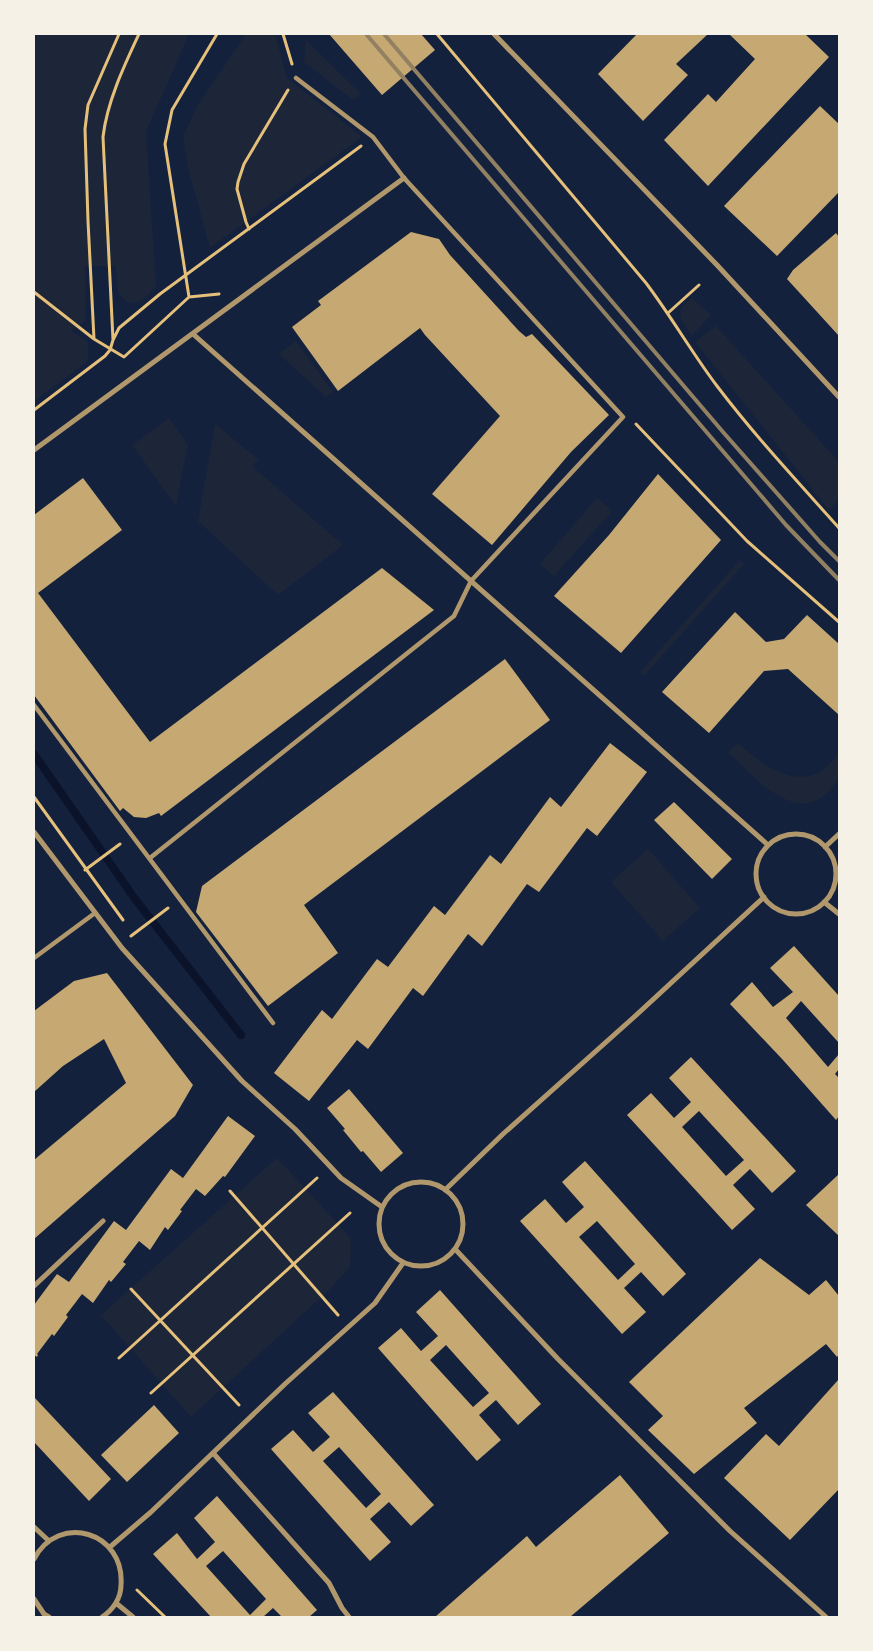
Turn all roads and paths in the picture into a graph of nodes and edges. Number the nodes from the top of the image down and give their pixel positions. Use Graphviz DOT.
graph roads {
  1 [pos="119,34"];
  2 [pos="139,34"];
  3 [pos="217,34"];
  4 [pos="282,34"];
  5 [pos="437,34"];
  6 [pos="494,34"];
  7 [pos="296,78"];
  8 [pos="373,137"];
  9 [pos="404,178"];
  10 [pos="249,229"];
  11 [pos="186,275"];
  12 [pos="699,285"];
  13 [pos="34,292"];
  14 [pos="224,294"];
  15 [pos="189,297"];
  16 [pos="668,313"];
  17 [pos="193,334"];
  18 [pos="94,339"];
  19 [pos="113,340"];
  20 [pos="110,350"];
  21 [pos="839,397"];
  22 [pos="34,410"];
  23 [pos="34,450"];
  24 [pos="839,528"];
  25 [pos="471,581"];
  26 [pos="34,705"];
  27 [pos="34,797"];
  28 [pos="34,832"];
  29 [pos="839,834"];
  30 [pos="119,845"];
  31 [pos="768,845"];
  32 [pos="825,847"];
  33 [pos="150,858"];
  34 [pos="91,866"];
  35 [pos="764,897"];
  36 [pos="824,902"];
  37 [pos="166,910"];
  38 [pos="95,913"];
  39 [pos="839,914"];
  40 [pos="128,926"];
  41 [pos="142,927"];
  42 [pos="133,934"];
  43 [pos="138,939"];
  44 [pos="34,958"];
  45 [pos="272,1022"];
  46 [pos="317,1178"];
  47 [pos="445,1190"];
  48 [pos="230,1191"];
  49 [pos="382,1207"];
  50 [pos="350,1213"];
  51 [pos="103,1221"];
  52 [pos="262,1228"];
  53 [pos="455,1249"];
  54 [pos="403,1263"];
  55 [pos="294,1264"];
  56 [pos="34,1286"];
  57 [pos="131,1290"];
  58 [pos="338,1315"];
  59 [pos="160,1320"];
  60 [pos="192,1355"];
  61 [pos="119,1358"];
  62 [pos="151,1393"];
  63 [pos="239,1405"];
  64 [pos="213,1453"];
  65 [pos="34,1527"];
  66 [pos="49,1541"];
  67 [pos="110,1547"];
  68 [pos="34,1559"];
  69 [pos="122,1576"];
  70 [pos="34,1599"];
  71 [pos="116,1603"];
  72 [pos="45,1616"];
  73 [pos="102,1617"];
  74 [pos="133,1617"];
  75 [pos="165,1617"];
  76 [pos="349,1617"];
  77 [pos="826,1617"];
  1 -- 18 [label="path"];
  2 -- 19 [label="path"];
  3 -- 11 [label="path"];
  4 -- 7 [label="path"];
  5 -- 16 [label="path"];
  6 -- 21 [label="street"];
  7 -- 8 [label="street"];
  7 -- 10 [label="path"];
  8 -- 9 [label="street"];
  8 -- 10 [label="path"];
  9 -- 17 [label="street"];
  9 -- 25 [label="street"];
  10 -- 11 [label="path"];
  11 -- 15 [label="path"];
  11 -- 19 [label="path"];
  12 -- 16 [label="path"];
  13 -- 18 [label="path"];
  14 -- 15 [label="path"];
  15 -- 20 [label="path"];
  16 -- 24 [label="path"];
  17 -- 23 [label="street"];
  17 -- 25 [label="street"];
  18 -- 20 [label="path"];
  19 -- 20 [label="path"];
  20 -- 22 [label="path"];
  25 -- 31 [label="street"];
  25 -- 33 [label="street"];
  26 -- 33 [label="street"];
  27 -- 40 [label="path"];
  28 -- 38 [label="street"];
  29 -- 32 [label="street"];
  30 -- 34 [label="path"];
  31 -- 32 [label="street"];
  31 -- 35 [label="street"];
  32 -- 36 [label="street"];
  33 -- 45 [label="street"];
  35 -- 36 [label="street"];
  35 -- 47 [label="street"];
  36 -- 39 [label="street"];
  37 -- 41 [label="path"];
  38 -- 44 [label="street"];
  38 -- 49 [label="street"];
  42 -- 43 [label="path"];
  46 -- 52 [label="path"];
  47 -- 49 [label="street"];
  47 -- 53 [label="street"];
  48 -- 52 [label="path"];
  49 -- 54 [label="street"];
  50 -- 55 [label="path"];
  51 -- 56 [label="street"];
  52 -- 55 [label="path"];
  52 -- 59 [label="path"];
  53 -- 54 [label="street"];
  53 -- 77 [label="street"];
  54 -- 64 [label="street"];
  55 -- 58 [label="path"];
  55 -- 60 [label="path"];
  57 -- 59 [label="path"];
  59 -- 60 [label="path"];
  59 -- 61 [label="path"];
  60 -- 62 [label="path"];
  60 -- 63 [label="path"];
  64 -- 67 [label="street"];
  64 -- 76 [label="street"];
  65 -- 66 [label="street"];
  66 -- 67 [label="street"];
  66 -- 68 [label="street"];
  67 -- 69 [label="street"];
  69 -- 71 [label="street"];
  69 -- 75 [label="path"];
  70 -- 72 [label="street"];
  71 -- 73 [label="street"];
  71 -- 74 [label="street"];
}
